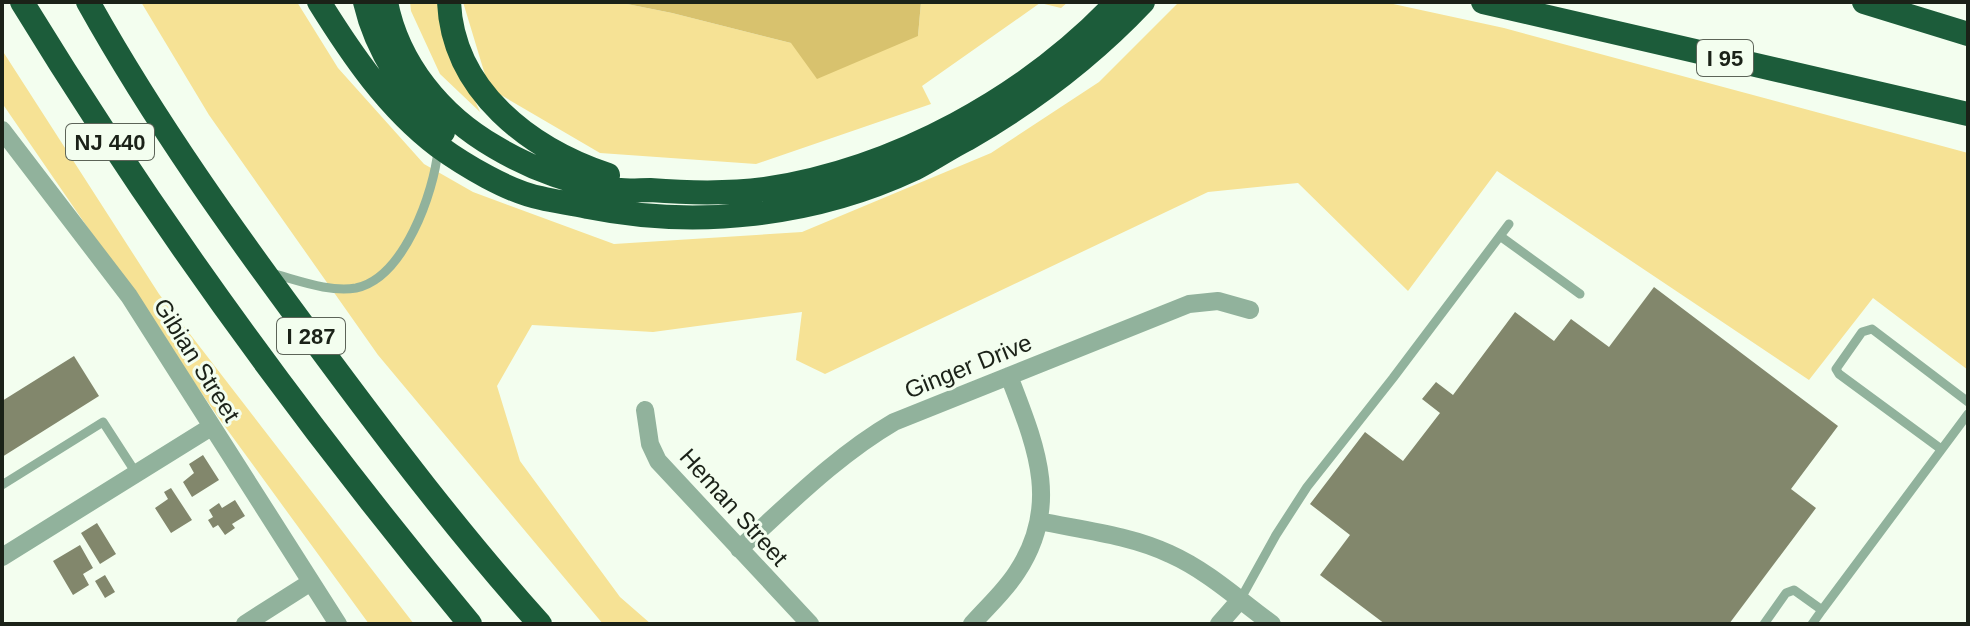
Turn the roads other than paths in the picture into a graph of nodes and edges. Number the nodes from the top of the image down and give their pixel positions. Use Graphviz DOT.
graph roads {
  1 [pos="22,2"];
  2 [pos="88,2"];
  3 [pos="319,2"];
  4 [pos="365,2"];
  5 [pos="386,2"];
  6 [pos="449,2"];
  7 [pos="1117,2"];
  8 [pos="1143,2"];
  9 [pos="1483,2"];
  10 [pos="1864,2"];
  11 [pos="1968,34"];
  12 [pos="1968,114"];
  13 [pos="2,130"];
  14 [pos="438,146"];
  15 [pos="648,190"];
  16 [pos="560,201"];
  17 [pos="1509,224"];
  18 [pos="1500,236"];
  19 [pos="263,271"];
  20 [pos="204,279"];
  21 [pos="1580,294"];
  22 [pos="1250,310"];
  23 [pos="1009,376"];
  24 [pos="1968,402"];
  25 [pos="645,410"];
  26 [pos="1968,414"];
  27 [pos="211,427"];
  28 [pos="1941,449"];
  29 [pos="136,473"];
  30 [pos="2,485"];
  31 [pos="1039,521"];
  32 [pos="739,549"];
  33 [pos="2,557"];
  34 [pos="311,582"];
  35 [pos="1240,600"];
  36 [pos="1822,610"];
  37 [pos="245,624"];
  38 [pos="338,624"];
  39 [pos="470,624"];
  40 [pos="540,624"];
  41 [pos="810,624"];
  42 [pos="972,624"];
  43 [pos="1219,624"];
  44 [pos="1272,624"];
  45 [pos="1764,624"];
  46 [pos="1812,624"];
  1 -- 20 [label="highway, NJ 440"];
  2 -- 19 [label="highway, I 287"];
  3 -- 14 [label="highway"];
  4 -- 16 [label="highway"];
  5 -- 15 [label="highway"];
  6 -- 15 [label="highway"];
  7 -- 15 [label="highway"];
  8 -- 16 [label="highway"];
  9 -- 12 [label="highway, I 95"];
  10 -- 11 [label="highway"];
  13 -- 27 [label="street, Gibian Street"];
  14 -- 16 [label="highway"];
  14 -- 19 [label="lane"];
  17 -- 18 [label="lane"];
  18 -- 21 [label="lane"];
  18 -- 35 [label="lane"];
  19 -- 40 [label="highway, I 287"];
  20 -- 39 [label="highway, I 287"];
  22 -- 23 [label="street, Ginger Drive"];
  23 -- 31 [label="street"];
  23 -- 32 [label="street, Ginger Drive"];
  24 -- 28 [label="lane"];
  25 -- 32 [label="street, Heman Street"];
  26 -- 28 [label="lane"];
  27 -- 29 [label="street"];
  27 -- 34 [label="street, Gibian Street"];
  28 -- 36 [label="lane"];
  29 -- 30 [label="lane"];
  29 -- 33 [label="street"];
  31 -- 35 [label="street"];
  31 -- 42 [label="street"];
  32 -- 41 [label="street, Heman Street"];
  34 -- 37 [label="street"];
  34 -- 38 [label="street, Gibian Street"];
  35 -- 43 [label="street"];
  35 -- 44 [label="street"];
  36 -- 45 [label="lane"];
  36 -- 46 [label="lane"];
}
